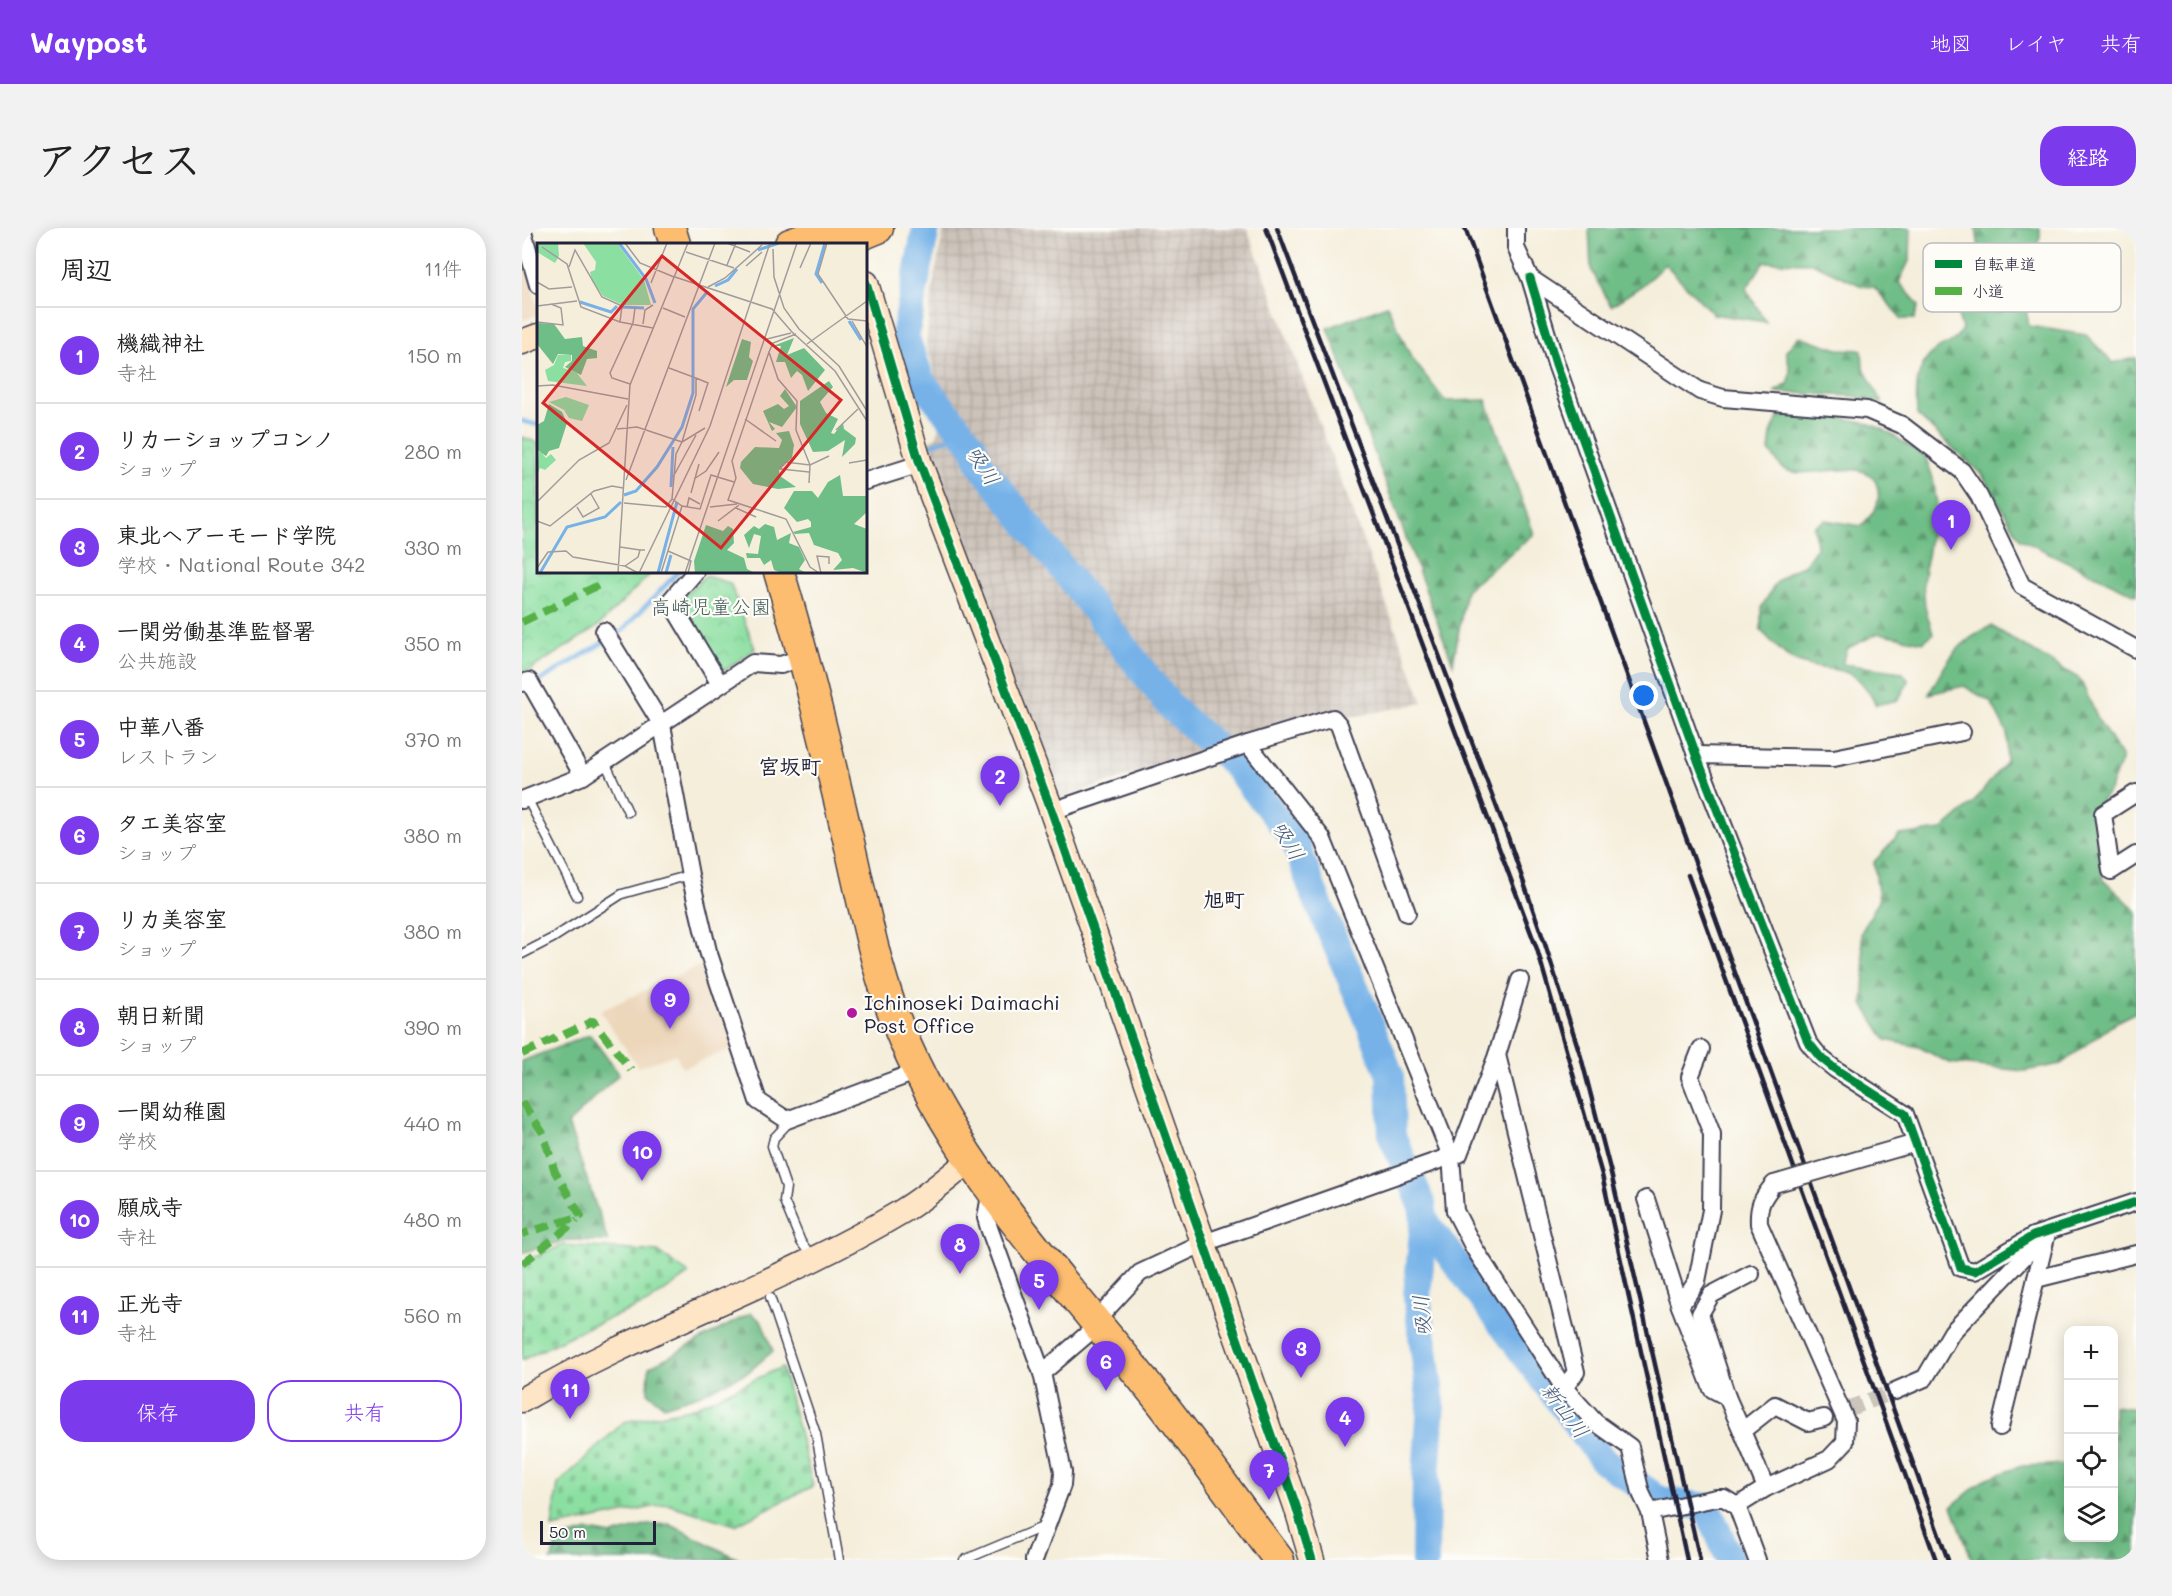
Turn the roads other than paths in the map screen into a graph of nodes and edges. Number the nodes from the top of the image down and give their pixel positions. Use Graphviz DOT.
graph roads {
  1 [pos="670,228"];
  2 [pos="1516,228"];
  3 [pos="522,230"];
  4 [pos="852,235"];
  5 [pos="675,243"];
  6 [pos="797,243"];
  7 [pos="1530,278"];
  8 [pos="537,282"];
  9 [pos="867,286"];
  10 [pos="537,336"];
  11 [pos="522,342"];
  12 [pos="920,464"];
  13 [pos="867,481"];
  14 [pos="694,573"];
  15 [pos="779,573"];
  16 [pos="604,631"];
  17 [pos="2136,649"];
  18 [pos="805,656"];
  19 [pos="522,683"];
  20 [pos="720,684"];
  21 [pos="662,724"];
  22 [pos="1962,732"];
  23 [pos="1243,746"];
  24 [pos="1696,755"];
  25 [pos="605,762"];
  26 [pos="583,776"];
  27 [pos="2136,793"];
  28 [pos="525,799"];
  29 [pos="1052,811"];
  30 [pos="628,812"];
  31 [pos="2136,855"];
  32 [pos="690,876"];
  33 [pos="577,896"];
  34 [pos="1407,913"];
  35 [pos="522,954"];
  36 [pos="1520,980"];
  37 [pos="1701,1049"];
  38 [pos="1497,1055"];
  39 [pos="918,1071"];
  40 [pos="793,1117"];
  41 [pos="1916,1143"];
  42 [pos="1451,1156"];
  43 [pos="970,1160"];
  44 [pos="991,1190"];
  45 [pos="1646,1199"];
  46 [pos="2136,1202"];
  47 [pos="2047,1233"];
  48 [pos="1204,1243"];
  49 [pos="2136,1254"];
  50 [pos="815,1260"];
  51 [pos="1751,1274"];
  52 [pos="2036,1279"];
  53 [pos="770,1297"];
  54 [pos="1680,1306"];
  55 [pos="1096,1323"];
  56 [pos="1042,1373"];
  57 [pos="1564,1388"];
  58 [pos="1895,1391"];
  59 [pos="1727,1397"];
  60 [pos="522,1400"];
  61 [pos="1824,1418"];
  62 [pos="2000,1427"];
  63 [pos="1742,1431"];
  64 [pos="1766,1488"];
  65 [pos="1737,1506"];
  66 [pos="1655,1510"];
  67 [pos="1048,1525"];
  68 [pos="839,1560"];
  69 [pos="964,1560"];
  70 [pos="1034,1560"];
  71 [pos="1279,1560"];
  72 [pos="1312,1560"];
  73 [pos="1660,1560"];
  74 [pos="1757,1560"];
  1 -- 5 [label="highway"];
  2 -- 7 [label="street"];
  3 -- 8 [label="street"];
  4 -- 6 [label="highway"];
  7 -- 17 [label="street"];
  7 -- 24 [label="street"];
  9 -- 12 [label="street"];
  10 -- 11 [label="street"];
  12 -- 13 [label="street"];
  12 -- 29 [label="street"];
  14 -- 20 [label="street"];
  15 -- 18 [label="highway"];
  16 -- 21 [label="street"];
  18 -- 20 [label="street"];
  18 -- 39 [label="highway"];
  19 -- 26 [label="street"];
  20 -- 21 [label="street"];
  21 -- 25 [label="street"];
  21 -- 32 [label="street"];
  22 -- 24 [label="street"];
  23 -- 29 [label="street"];
  23 -- 34 [label="street"];
  23 -- 42 [label="street"];
  24 -- 41 [label="street"];
  25 -- 26 [label="street"];
  25 -- 30 [label="lane"];
  26 -- 28 [label="street"];
  27 -- 31 [label="street"];
  28 -- 33 [label="lane"];
  29 -- 48 [label="street"];
  32 -- 35 [label="lane"];
  32 -- 40 [label="street"];
  36 -- 38 [label="street"];
  37 -- 54 [label="street"];
  38 -- 42 [label="street"];
  38 -- 57 [label="street"];
  39 -- 40 [label="street"];
  39 -- 43 [label="highway"];
  40 -- 50 [label="lane"];
  41 -- 47 [label="street"];
  41 -- 64 [label="street, bridge"];
  42 -- 48 [label="street"];
  42 -- 57 [label="street"];
  43 -- 44 [label="highway"];
  43 -- 50 [label="street"];
  44 -- 55 [label="highway"];
  44 -- 56 [label="street"];
  45 -- 54 [label="street"];
  46 -- 47 [label="street"];
  47 -- 52 [label="street"];
  47 -- 58 [label="street"];
  48 -- 55 [label="street"];
  48 -- 72 [label="street"];
  49 -- 52 [label="street"];
  50 -- 60 [label="street"];
  51 -- 59 [label="street"];
  52 -- 62 [label="street"];
  53 -- 68 [label="lane"];
  54 -- 59 [label="street"];
  55 -- 56 [label="street"];
  55 -- 71 [label="highway"];
  56 -- 67 [label="street"];
  57 -- 66 [label="street"];
  59 -- 63 [label="street"];
  61 -- 63 [label="street"];
  63 -- 64 [label="street"];
  64 -- 65 [label="street"];
  65 -- 66 [label="street"];
  65 -- 74 [label="street"];
  66 -- 73 [label="street"];
  67 -- 69 [label="lane"];
  67 -- 70 [label="street"];
}
